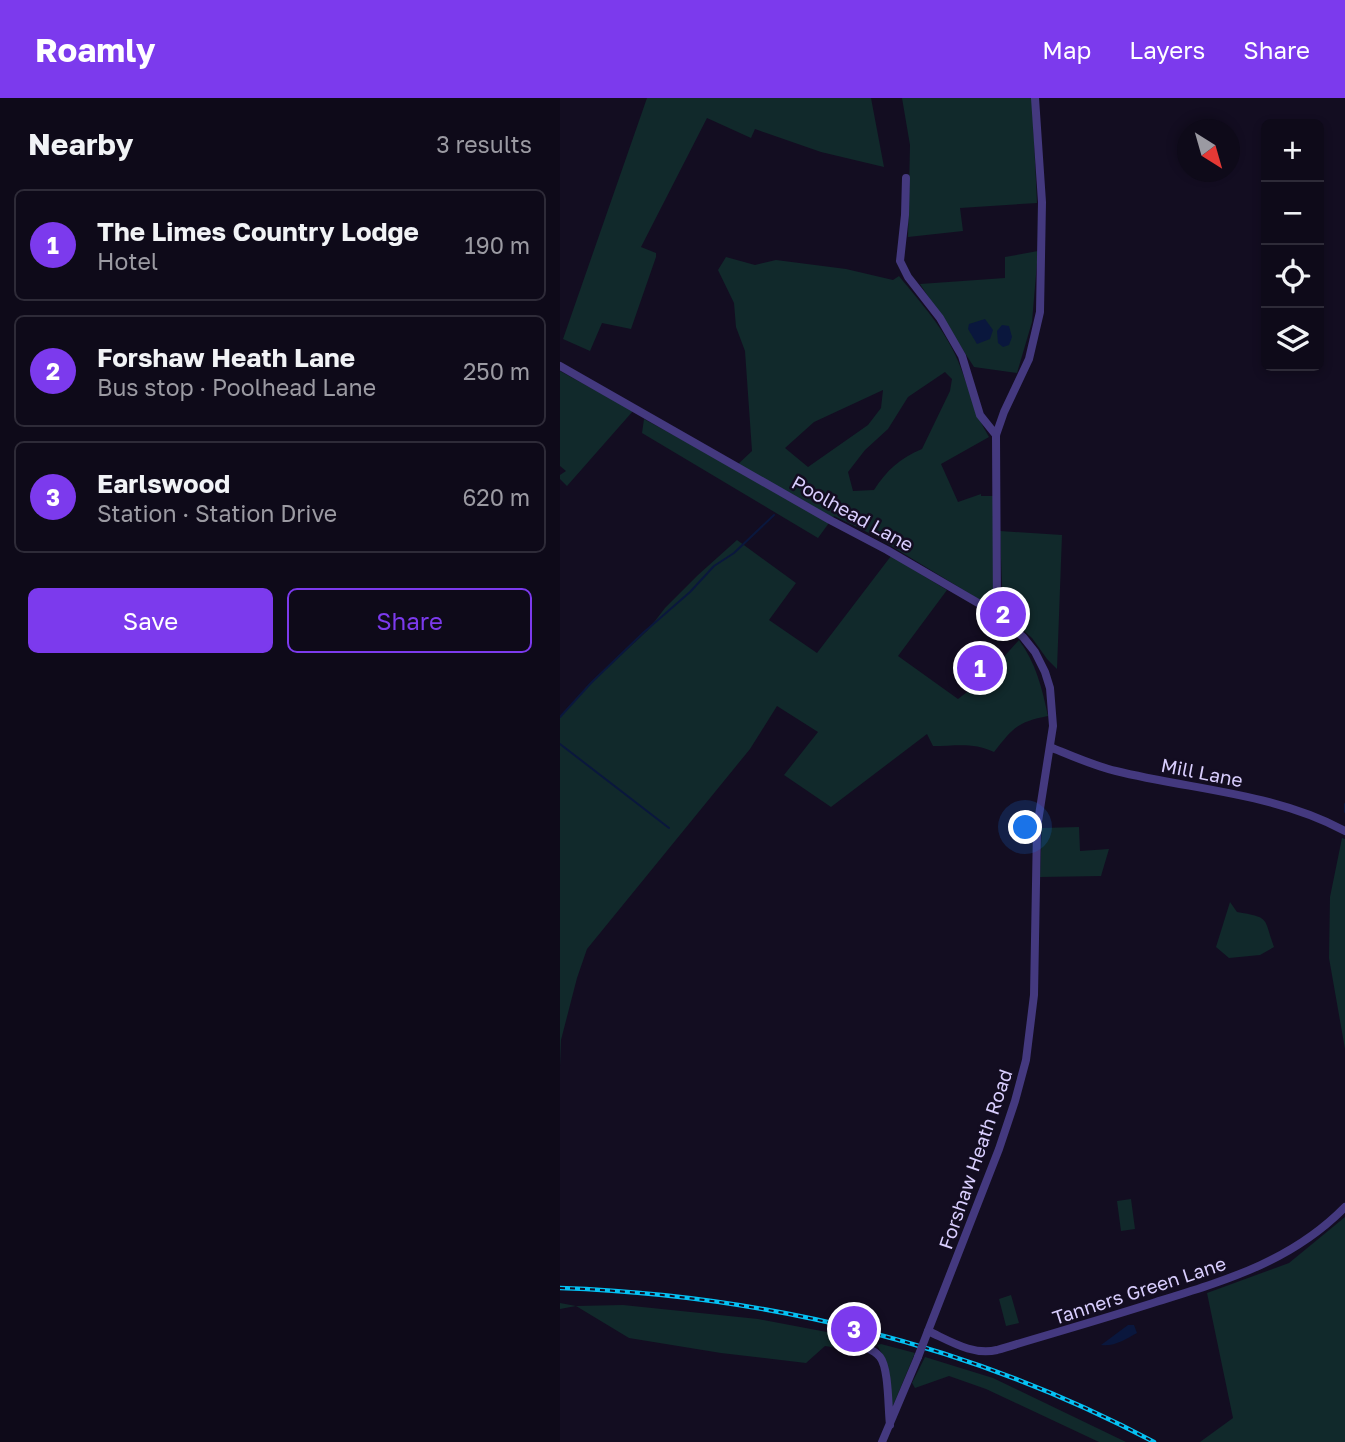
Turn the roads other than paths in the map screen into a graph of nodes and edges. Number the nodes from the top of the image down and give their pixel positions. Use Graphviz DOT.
graph roads {
  1 [pos="1035,98"];
  2 [pos="906,178"];
  3 [pos="560,366"];
  4 [pos="996,435"];
  5 [pos="997,614"];
  6 [pos="1051,747"];
  7 [pos="1345,831"];
  8 [pos="1345,1207"];
  9 [pos="928,1331"];
  10 [pos="848,1344"];
  11 [pos="890,1424"];
  12 [pos="882,1442"];
  1 -- 4 [label="street"];
  2 -- 4 [label="street"];
  3 -- 5 [label="street, Poolhead Lane"];
  4 -- 5 [label="street"];
  5 -- 6 [label="street, Poolhead Lane"];
  6 -- 7 [label="street, Mill Lane"];
  6 -- 9 [label="street, Forshaw Heath Road"];
  8 -- 9 [label="street, Tanners Green Lane"];
  9 -- 11 [label="street, Forshaw Heath Road, bridge"];
  10 -- 11 [label="street"];
  11 -- 12 [label="street, Forshaw Heath Road"];
}
